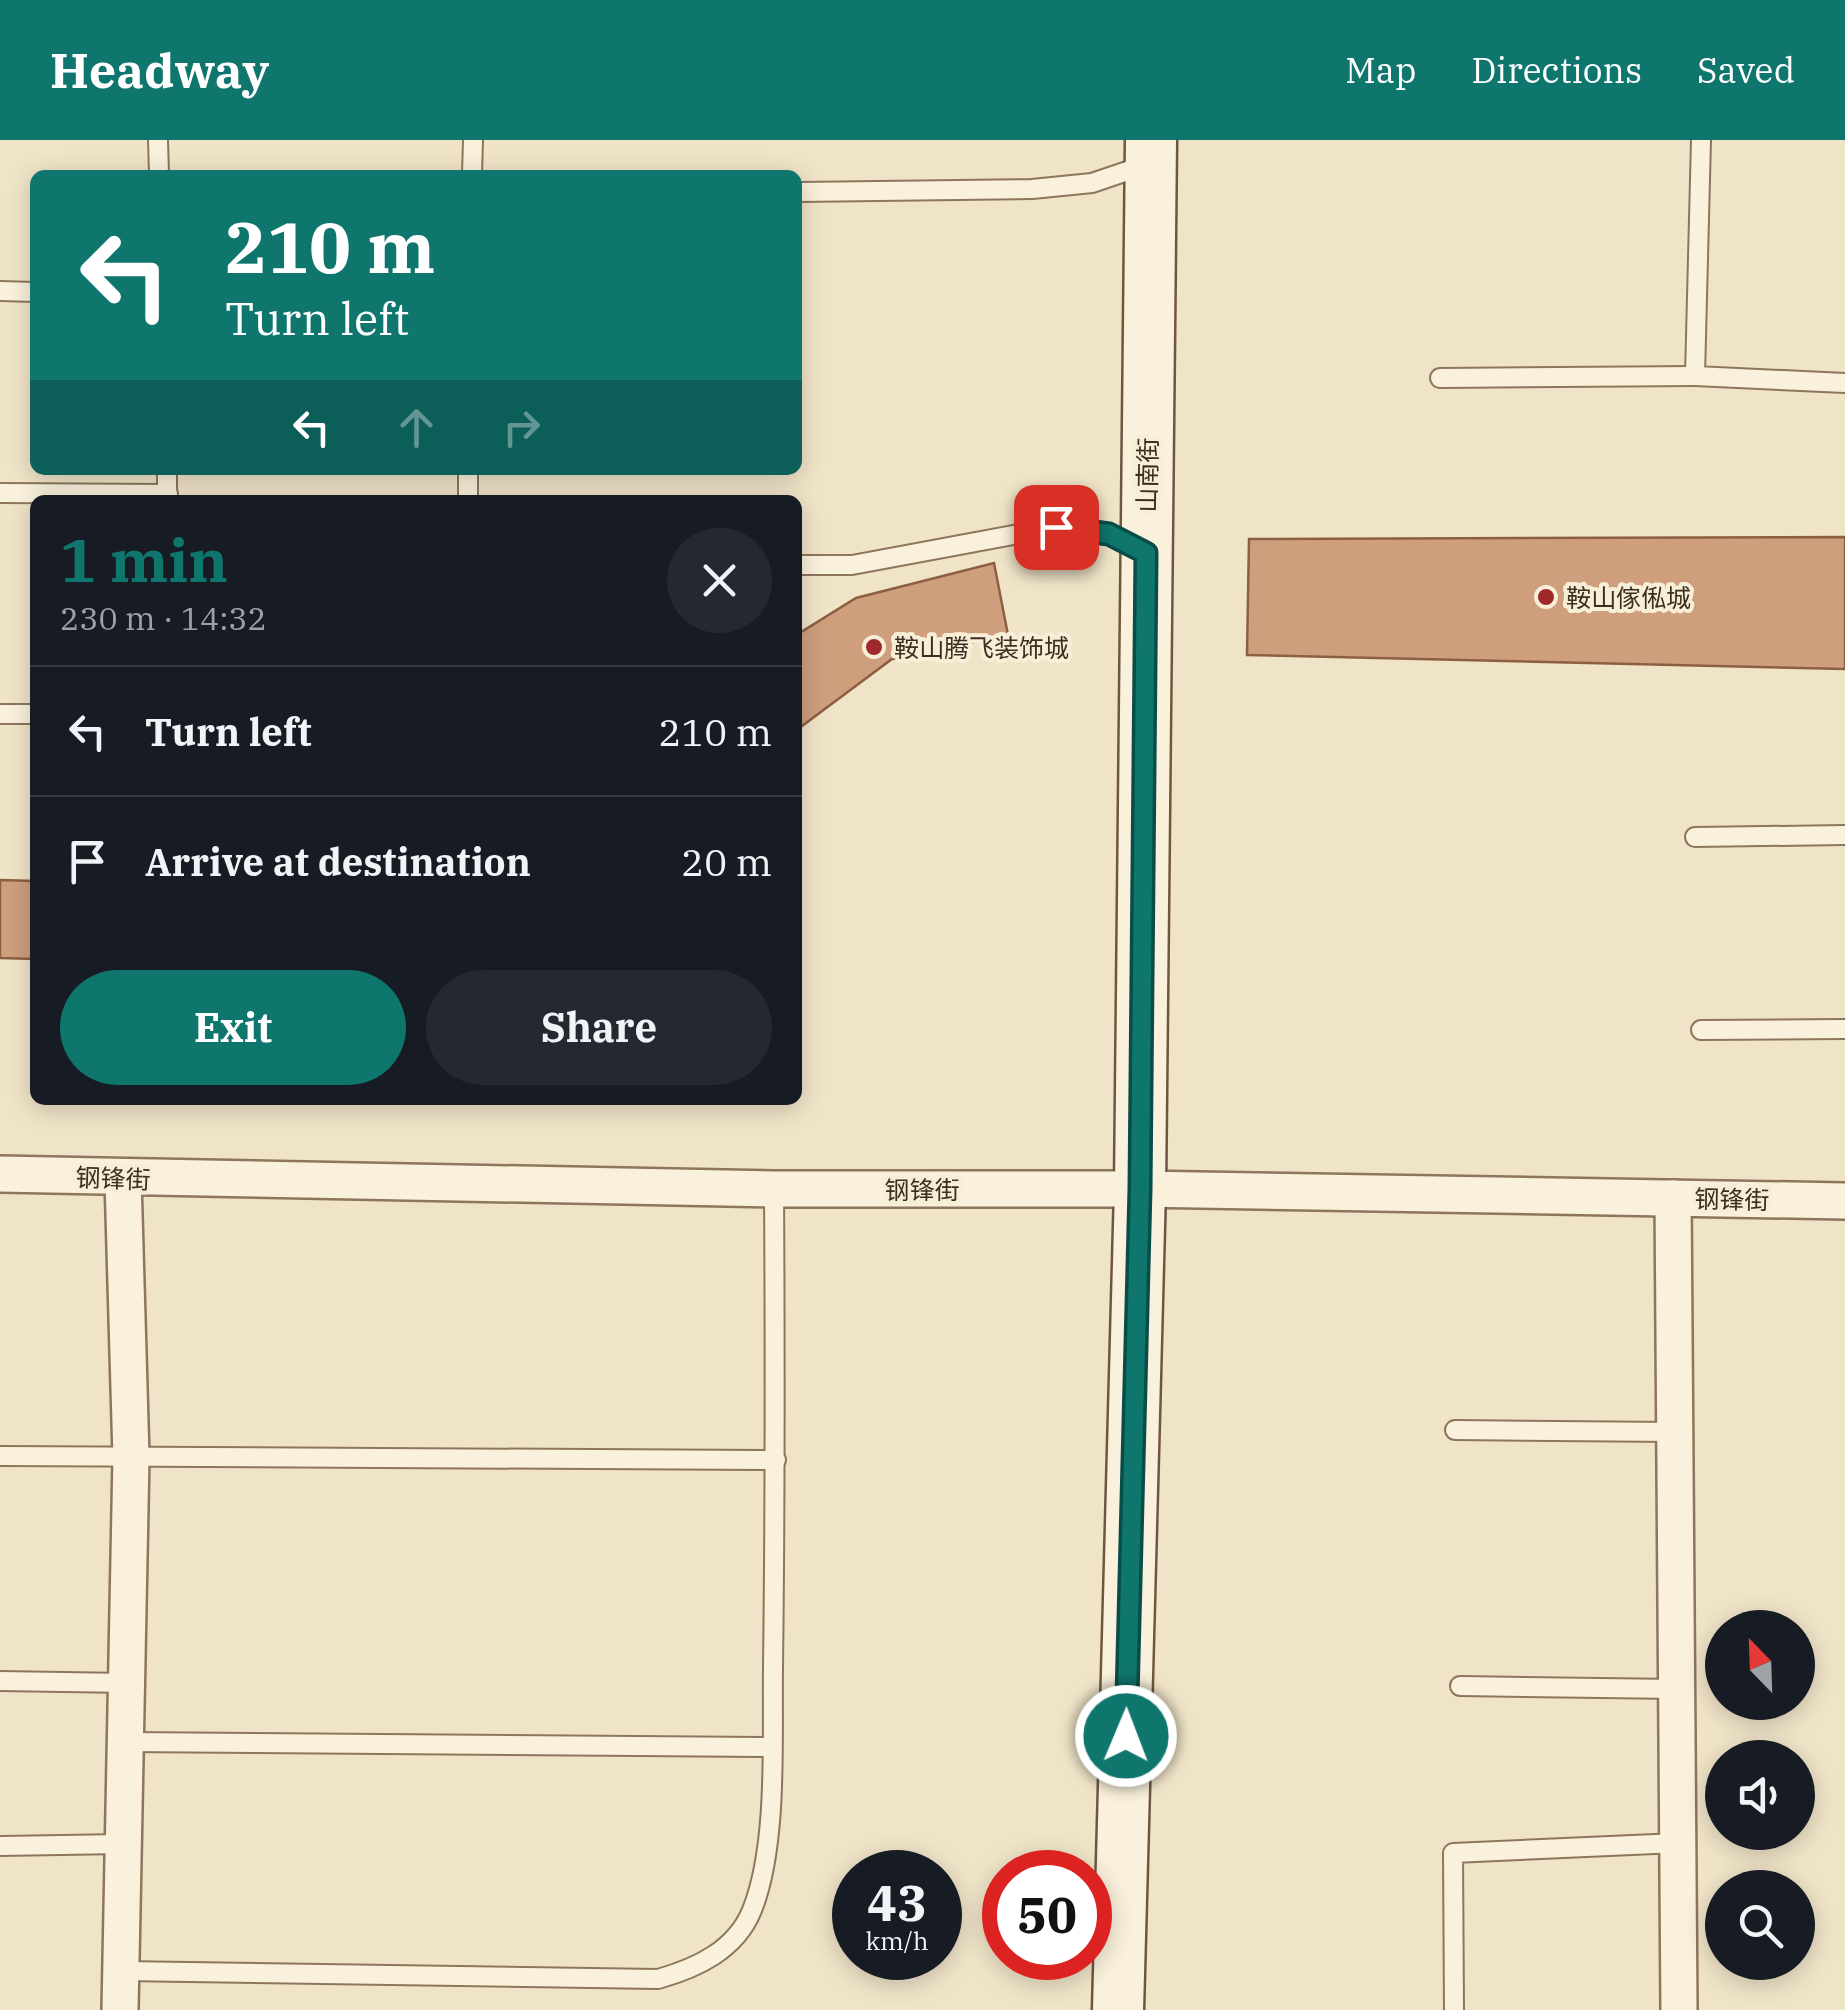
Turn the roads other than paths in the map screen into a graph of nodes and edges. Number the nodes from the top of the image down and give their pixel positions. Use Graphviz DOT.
graph roads {
  1 [pos="158,140"];
  2 [pos="472,140"];
  3 [pos="1701,140"];
  4 [pos="1151,152"];
  5 [pos="159,170"];
  6 [pos="472,170"];
  7 [pos="802,192"];
  8 [pos="0,291"];
  9 [pos="30,292"];
  10 [pos="1695,376"];
  11 [pos="1440,378"];
  12 [pos="1845,382"];
  13 [pos="0,493"];
  14 [pos="84,495"];
  15 [pos="1146,553"];
  16 [pos="802,565"];
  17 [pos="0,714"];
  18 [pos="30,714"];
  19 [pos="1845,835"];
  20 [pos="1695,837"];
  21 [pos="1845,1029"];
  22 [pos="1701,1030"];
  23 [pos="0,1174"];
  24 [pos="124,1179"];
  25 [pos="1140,1189"];
  26 [pos="774,1190"];
  27 [pos="1673,1198"];
  28 [pos="1845,1201"];
  29 [pos="1456,1430"];
  30 [pos="1675,1432"];
  31 [pos="0,1456"];
  32 [pos="131,1457"];
  33 [pos="776,1460"];
  34 [pos="0,1681"];
  35 [pos="127,1682"];
  36 [pos="1460,1686"];
  37 [pos="1676,1688"];
  38 [pos="126,1742"];
  39 [pos="772,1747"];
  40 [pos="1678,1843"];
  41 [pos="124,1844"];
  42 [pos="0,1846"];
  43 [pos="121,1971"];
  44 [pos="120,2010"];
  45 [pos="1118,2010"];
  46 [pos="1454,2010"];
  47 [pos="1679,2010"];
  1 -- 5 [label="lane"];
  2 -- 6 [label="lane"];
  3 -- 10 [label="lane"];
  4 -- 7 [label="lane"];
  4 -- 15 [label="main road, 山南街"];
  8 -- 9 [label="lane"];
  10 -- 11 [label="lane"];
  10 -- 12 [label="lane"];
  13 -- 14 [label="lane"];
  15 -- 16 [label="lane"];
  15 -- 25 [label="main road, 山南街"];
  17 -- 18 [label="lane"];
  19 -- 20 [label="lane"];
  21 -- 22 [label="lane"];
  23 -- 24 [label="street, 钢锋街"];
  24 -- 26 [label="street, 钢锋街"];
  24 -- 32 [label="street"];
  25 -- 26 [label="street, 钢锋街"];
  25 -- 27 [label="street, 钢锋街"];
  25 -- 45 [label="main road, 山南街"];
  26 -- 33 [label="lane"];
  27 -- 28 [label="street, 钢锋街"];
  27 -- 30 [label="street"];
  29 -- 30 [label="lane"];
  30 -- 37 [label="street"];
  31 -- 32 [label="lane"];
  32 -- 33 [label="lane"];
  32 -- 35 [label="street"];
  33 -- 39 [label="lane"];
  34 -- 35 [label="lane"];
  35 -- 38 [label="street"];
  36 -- 37 [label="lane"];
  37 -- 40 [label="street"];
  38 -- 39 [label="lane"];
  38 -- 41 [label="street"];
  39 -- 43 [label="lane"];
  40 -- 46 [label="lane"];
  40 -- 47 [label="street"];
  41 -- 42 [label="lane"];
  41 -- 43 [label="street"];
  43 -- 44 [label="street"];
}
